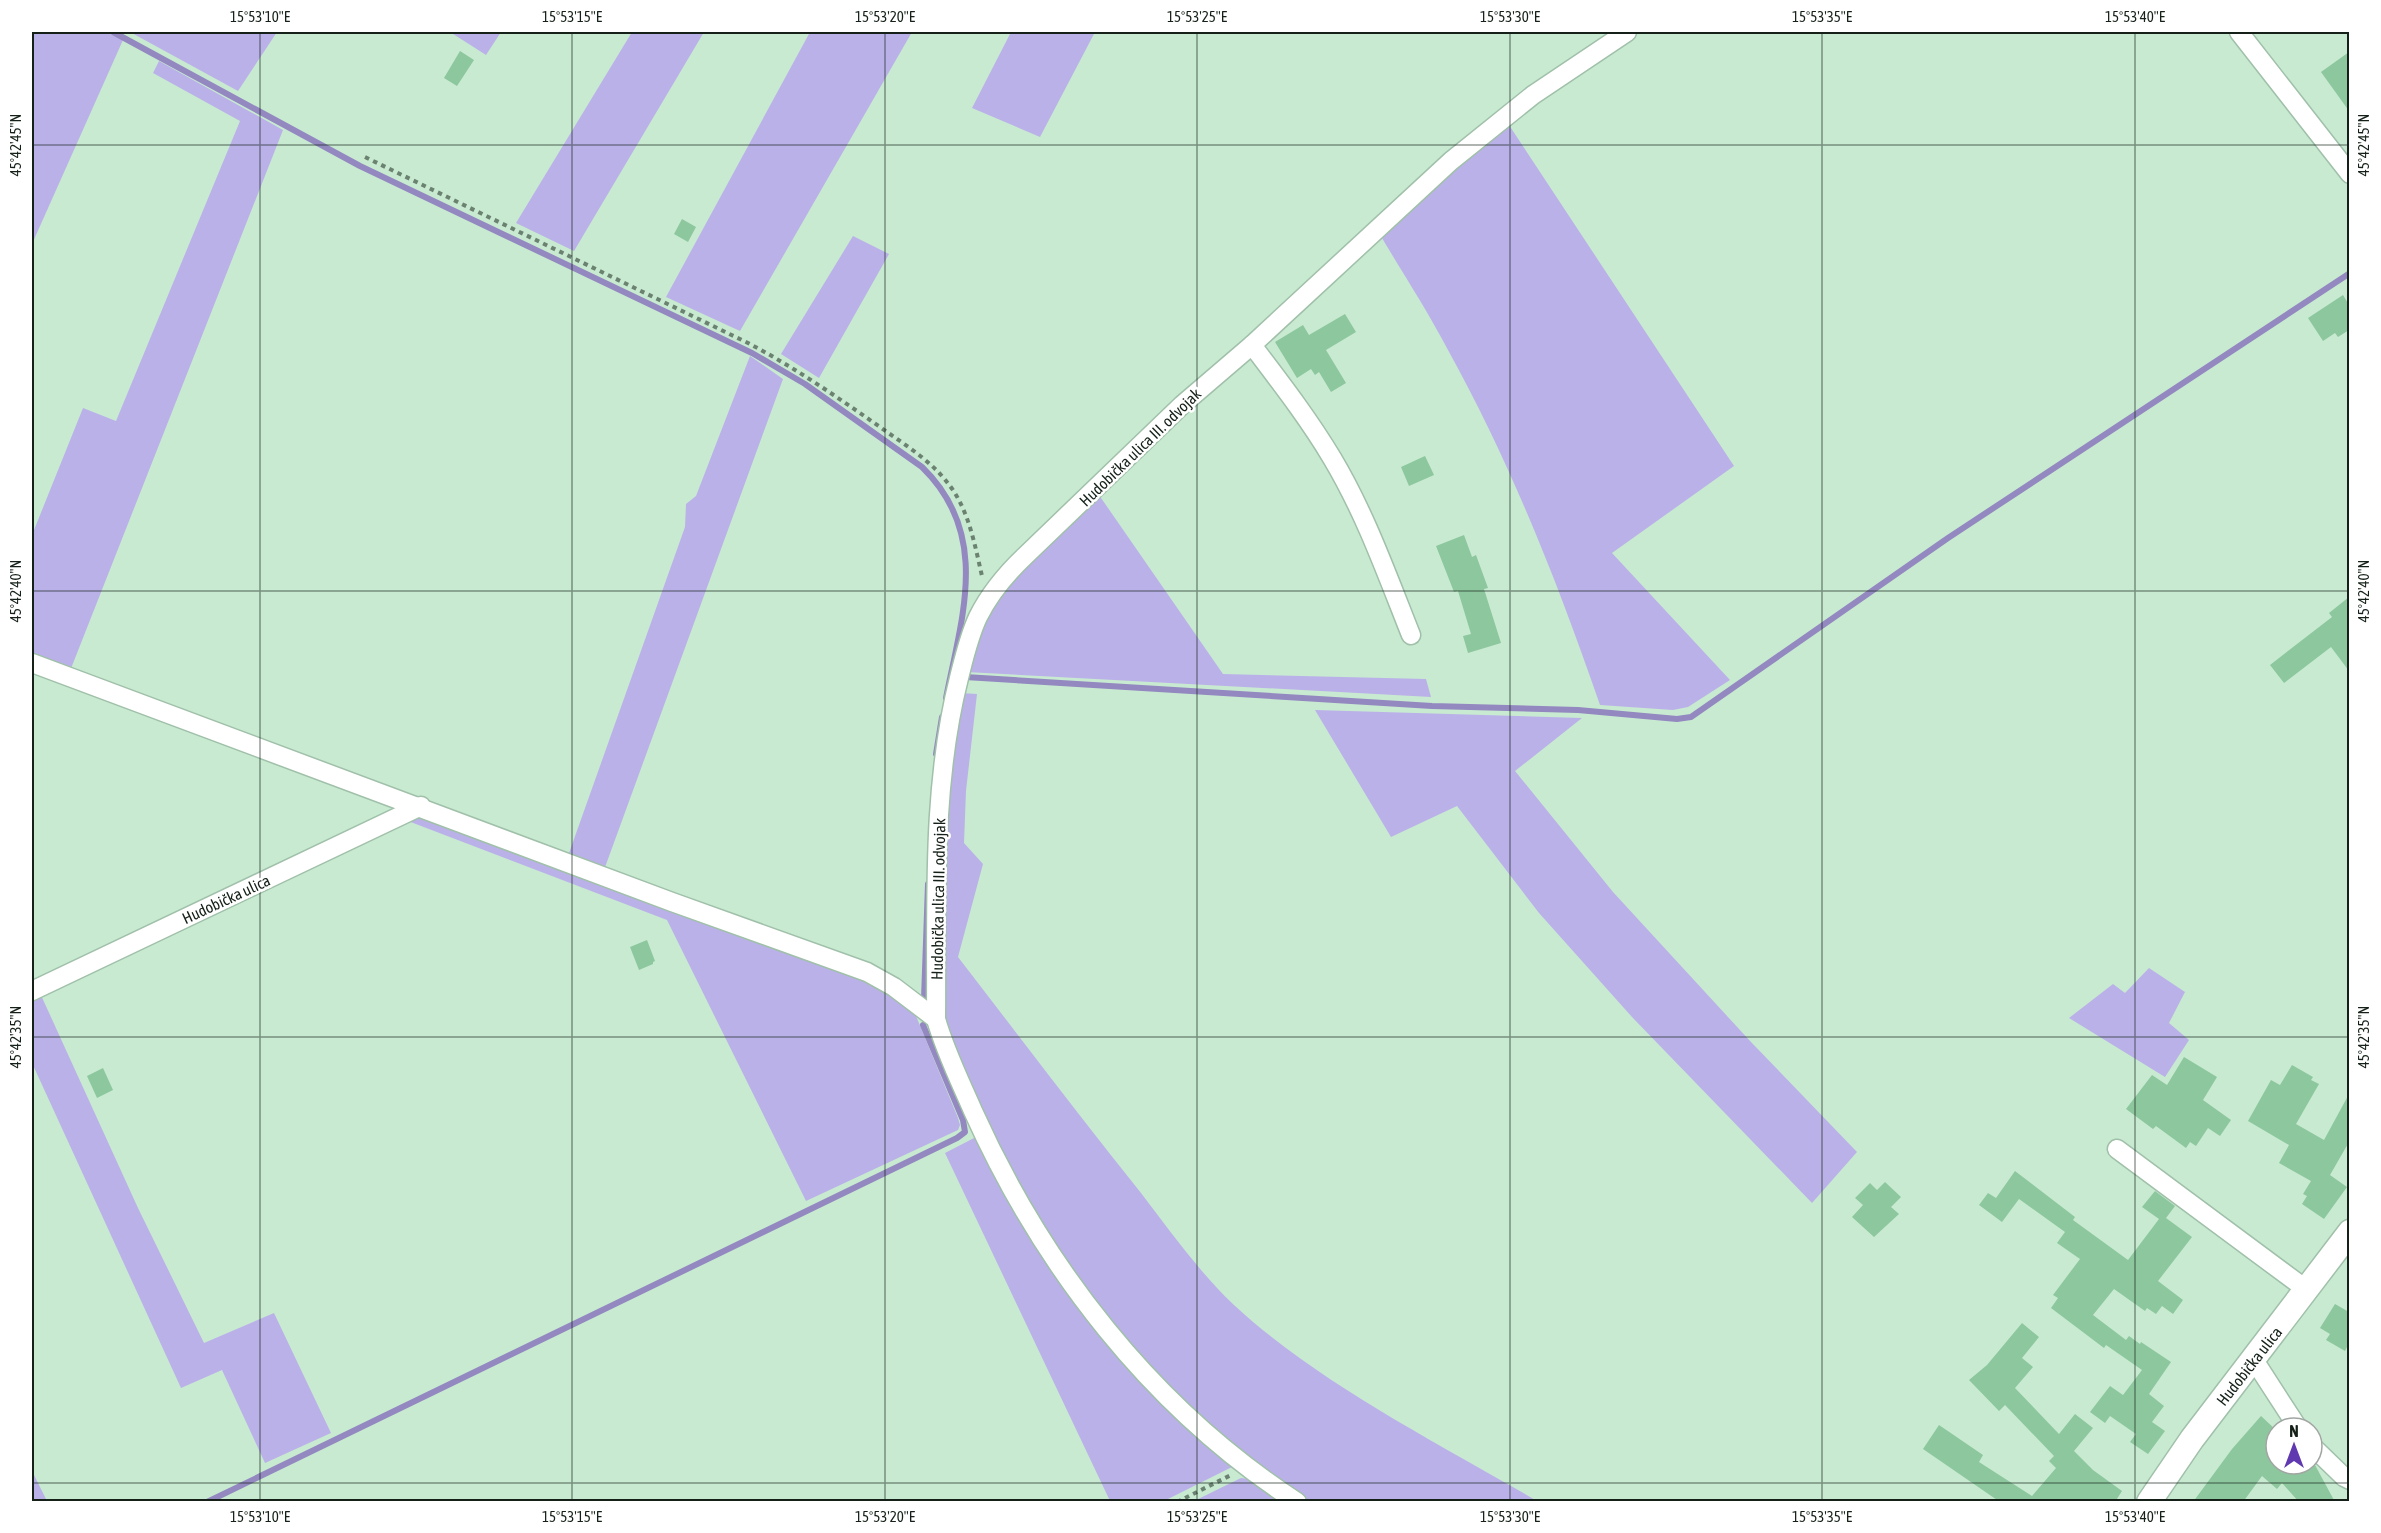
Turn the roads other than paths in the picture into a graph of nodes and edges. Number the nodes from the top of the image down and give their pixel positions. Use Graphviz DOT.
graph roads {
  1 [pos="1627,32"];
  2 [pos="2239,32"];
  3 [pos="2349,174"];
  4 [pos="1252,345"];
  5 [pos="1411,634"];
  6 [pos="32,663"];
  7 [pos="422,806"];
  8 [pos="32,991"];
  9 [pos="936,1019"];
  10 [pos="2117,1149"];
  11 [pos="2349,1232"];
  12 [pos="2307,1290"];
  13 [pos="2254,1360"];
  14 [pos="2290,1416"];
  15 [pos="2324,1459"];
  16 [pos="2348,1484"];
  17 [pos="1297,1502"];
  18 [pos="2149,1502"];
  1 -- 4 [label="street, Hudobička ulica III. odvojak"];
  2 -- 3 [label="street"];
  4 -- 5 [label="street"];
  4 -- 9 [label="street, Hudobička ulica III. odvojak"];
  6 -- 7 [label="street"];
  7 -- 8 [label="street, Hudobička ulica"];
  7 -- 9 [label="street"];
  9 -- 17 [label="street, Hudobička ulica III. odvojak"];
  10 -- 12 [label="street"];
  11 -- 12 [label="main road, Hudobička ulica"];
  12 -- 13 [label="main road, Hudobička ulica"];
  13 -- 14 [label="street"];
  13 -- 18 [label="main road, Hudobička ulica"];
  15 -- 16 [label="street"];
}
